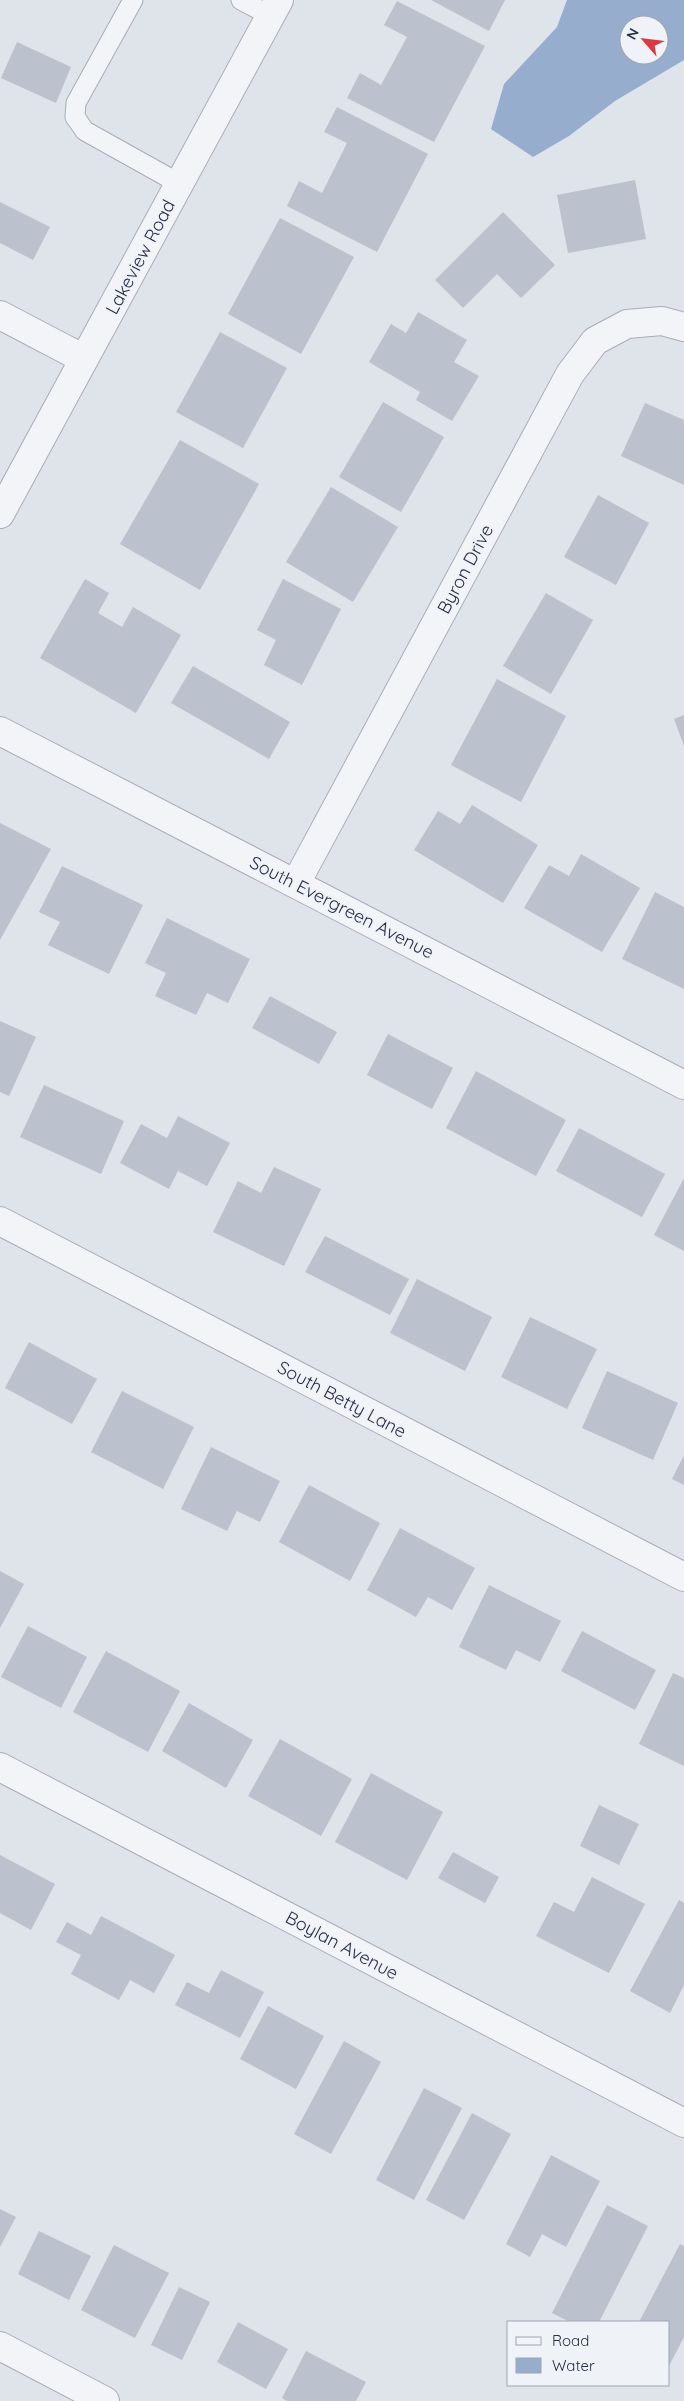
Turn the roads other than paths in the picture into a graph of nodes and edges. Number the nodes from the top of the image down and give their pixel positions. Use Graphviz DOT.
graph roads {
  1 [pos="132,0"];
  2 [pos="241,0"];
  3 [pos="275,8"];
  4 [pos="180,184"];
  5 [pos="0,315"];
  6 [pos="684,327"];
  7 [pos="84,359"];
  8 [pos="0,514"];
  9 [pos="0,731"];
  10 [pos="296,883"];
  11 [pos="684,1085"];
  12 [pos="0,1220"];
  13 [pos="684,1577"];
  14 [pos="0,1767"];
  15 [pos="684,2123"];
  16 [pos="0,2346"];
  17 [pos="105,2401"];
  1 -- 4 [label="lane"];
  2 -- 3 [label="lane"];
  3 -- 4 [label="street, Lakeview Road"];
  4 -- 7 [label="street, Lakeview Road"];
  5 -- 7 [label="street"];
  6 -- 10 [label="street, Byron Drive"];
  7 -- 8 [label="street, Lakeview Road"];
  9 -- 10 [label="street, South Evergreen Avenue"];
  10 -- 11 [label="street, South Evergreen Avenue"];
  12 -- 13 [label="street, South Betty Lane"];
  14 -- 15 [label="street, Boylan Avenue"];
  16 -- 17 [label="street"];
}
